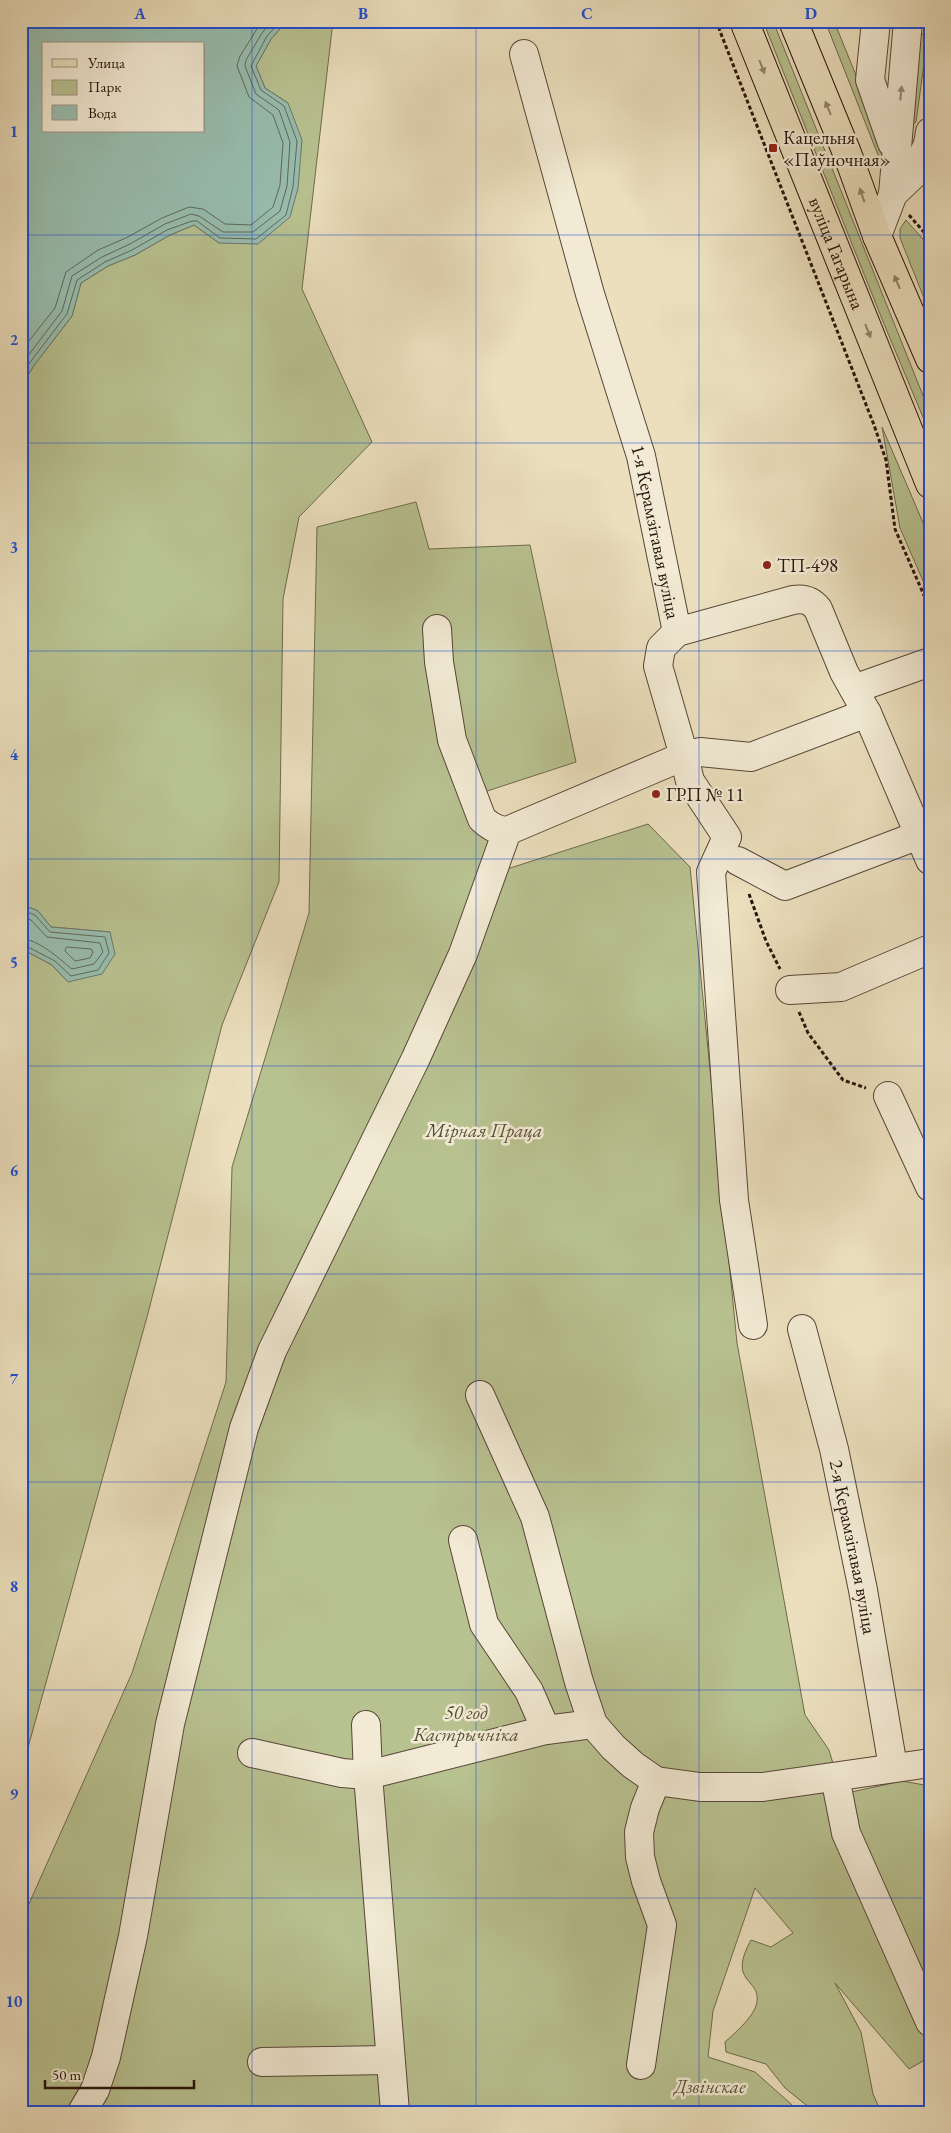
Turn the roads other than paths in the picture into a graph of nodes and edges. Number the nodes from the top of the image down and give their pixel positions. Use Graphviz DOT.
graph roads {
  1 [pos="744,21"];
  2 [pos="793,21"];
  3 [pos="876,21"];
  4 [pos="908,21"];
  5 [pos="524,54"];
  6 [pos="930,132"];
  7 [pos="895,152"];
  8 [pos="893,194"];
  9 [pos="877,236"];
  10 [pos="930,359"];
  11 [pos="930,484"];
  12 [pos="437,629"];
  13 [pos="677,632"];
  14 [pos="930,662"];
  15 [pos="854,689"];
  16 [pos="867,713"];
  17 [pos="684,756"];
  18 [pos="507,831"];
  19 [pos="919,835"];
  20 [pos="930,860"];
  21 [pos="738,862"];
  22 [pos="930,949"];
  23 [pos="790,990"];
  24 [pos="888,1096"];
  25 [pos="930,1187"];
  26 [pos="753,1325"];
  27 [pos="802,1329"];
  28 [pos="480,1395"];
  29 [pos="463,1540"];
  30 [pos="593,1724"];
  31 [pos="366,1725"];
  32 [pos="546,1730"];
  33 [pos="252,1752"];
  34 [pos="930,1763"];
  35 [pos="893,1767"];
  36 [pos="368,1775"];
  37 [pos="835,1777"];
  38 [pos="656,1781"];
  39 [pos="930,2022"];
  40 [pos="390,2060"];
  41 [pos="262,2062"];
  42 [pos="641,2065"];
  43 [pos="82,2112"];
  44 [pos="395,2112"];
  1 -- 11 [label="main road, вуліца Гагарына, one-way"];
  9 -- 2 [label="main road, one-way"];
  3 -- 7 [label="street"];
  7 -- 4 [label="street, one-way"];
  5 -- 13 [label="street, 1-я Керамзітавая вуліца"];
  6 -- 8 [label="street"];
  7 -- 8 [label="street"];
  8 -- 9 [label="street"];
  10 -- 9 [label="main road, one-way"];
  12 -- 18 [label="street"];
  13 -- 15 [label="street, 1-я Керамзітавая вуліца"];
  13 -- 17 [label="street"];
  14 -- 15 [label="street"];
  15 -- 16 [label="street, 1-я Керамзітавая вуліца"];
  16 -- 17 [label="street"];
  16 -- 19 [label="street, 1-я Керамзітавая вуліца"];
  17 -- 18 [label="street"];
  17 -- 26 [label="street"];
  18 -- 43 [label="street"];
  19 -- 20 [label="street, 1-я Керамзітавая вуліца"];
  19 -- 21 [label="street"];
  22 -- 23 [label="street"];
  24 -- 25 [label="street"];
  27 -- 35 [label="street, 2-я Керамзітавая вуліца"];
  28 -- 30 [label="street"];
  29 -- 32 [label="street"];
  30 -- 32 [label="street"];
  30 -- 38 [label="street"];
  31 -- 36 [label="street"];
  32 -- 36 [label="street"];
  33 -- 36 [label="street"];
  34 -- 35 [label="street"];
  35 -- 37 [label="street"];
  36 -- 40 [label="street"];
  37 -- 38 [label="street"];
  37 -- 39 [label="street"];
  38 -- 42 [label="street"];
  40 -- 41 [label="street"];
  40 -- 44 [label="street"];
}
